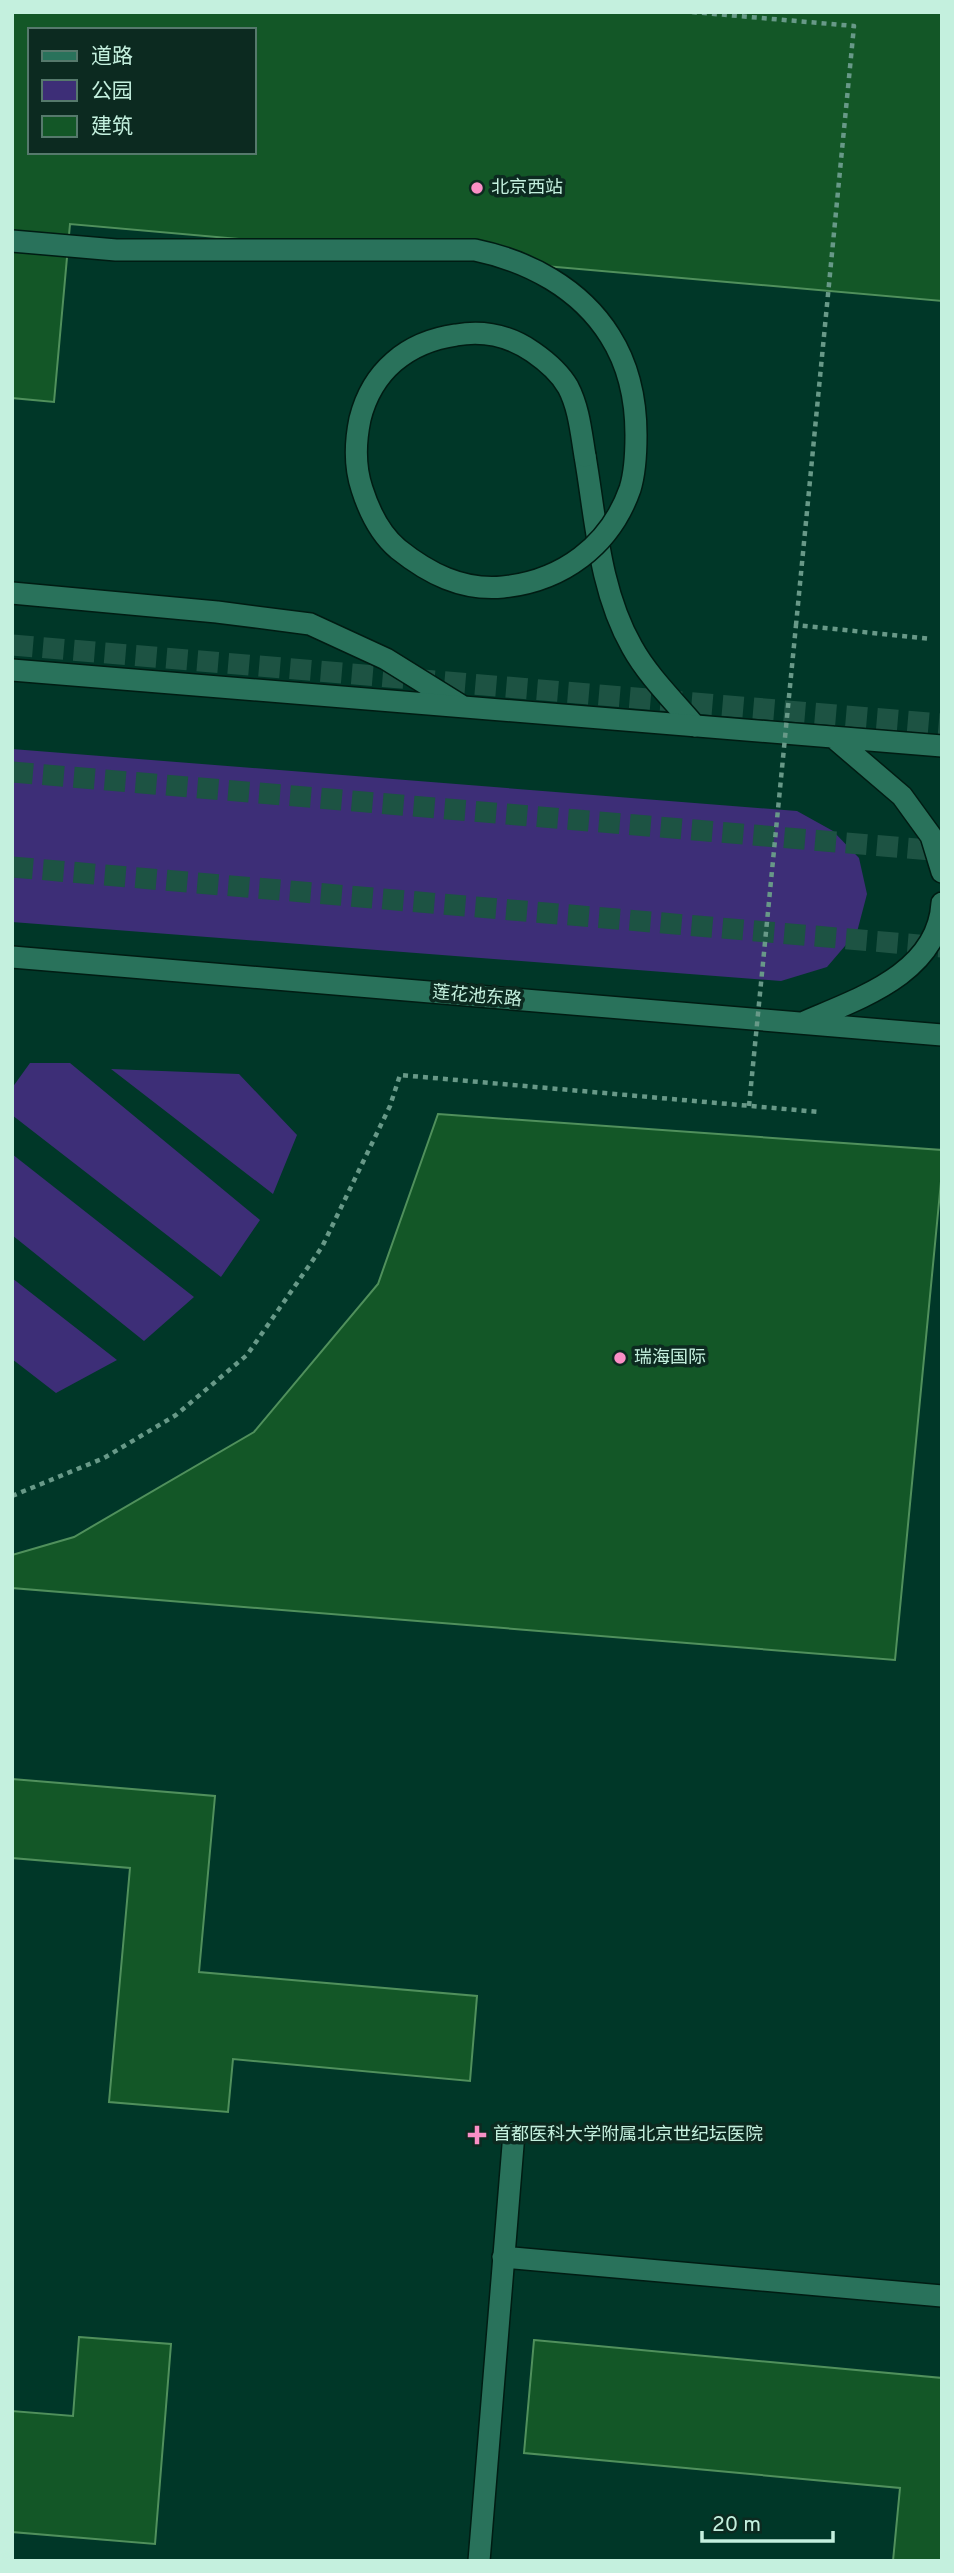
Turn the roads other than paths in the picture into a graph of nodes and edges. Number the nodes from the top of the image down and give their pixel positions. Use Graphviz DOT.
graph roads {
  1 [pos="12,241"];
  2 [pos="12,593"];
  3 [pos="12,670"];
  4 [pos="460,705"];
  5 [pos="695,726"];
  6 [pos="833,737"];
  7 [pos="937,743"];
  8 [pos="942,872"];
  9 [pos="942,903"];
  10 [pos="12,957"];
  11 [pos="800,1024"];
  12 [pos="942,1035"];
  13 [pos="514,2133"];
  14 [pos="503,2257"];
  15 [pos="942,2296"];
  16 [pos="479,2561"];
  1 -- 5 [label="street, bridge"];
  2 -- 4 [label="street"];
  3 -- 4 [label="street"];
  4 -- 5 [label="street"];
  5 -- 6 [label="street"];
  6 -- 7 [label="street"];
  6 -- 8 [label="street"];
  9 -- 11 [label="street"];
  10 -- 11 [label="street, 莲花池东路"];
  11 -- 12 [label="street, 莲花池东路"];
  13 -- 14 [label="street"];
  14 -- 15 [label="street"];
  14 -- 16 [label="street"];
}
